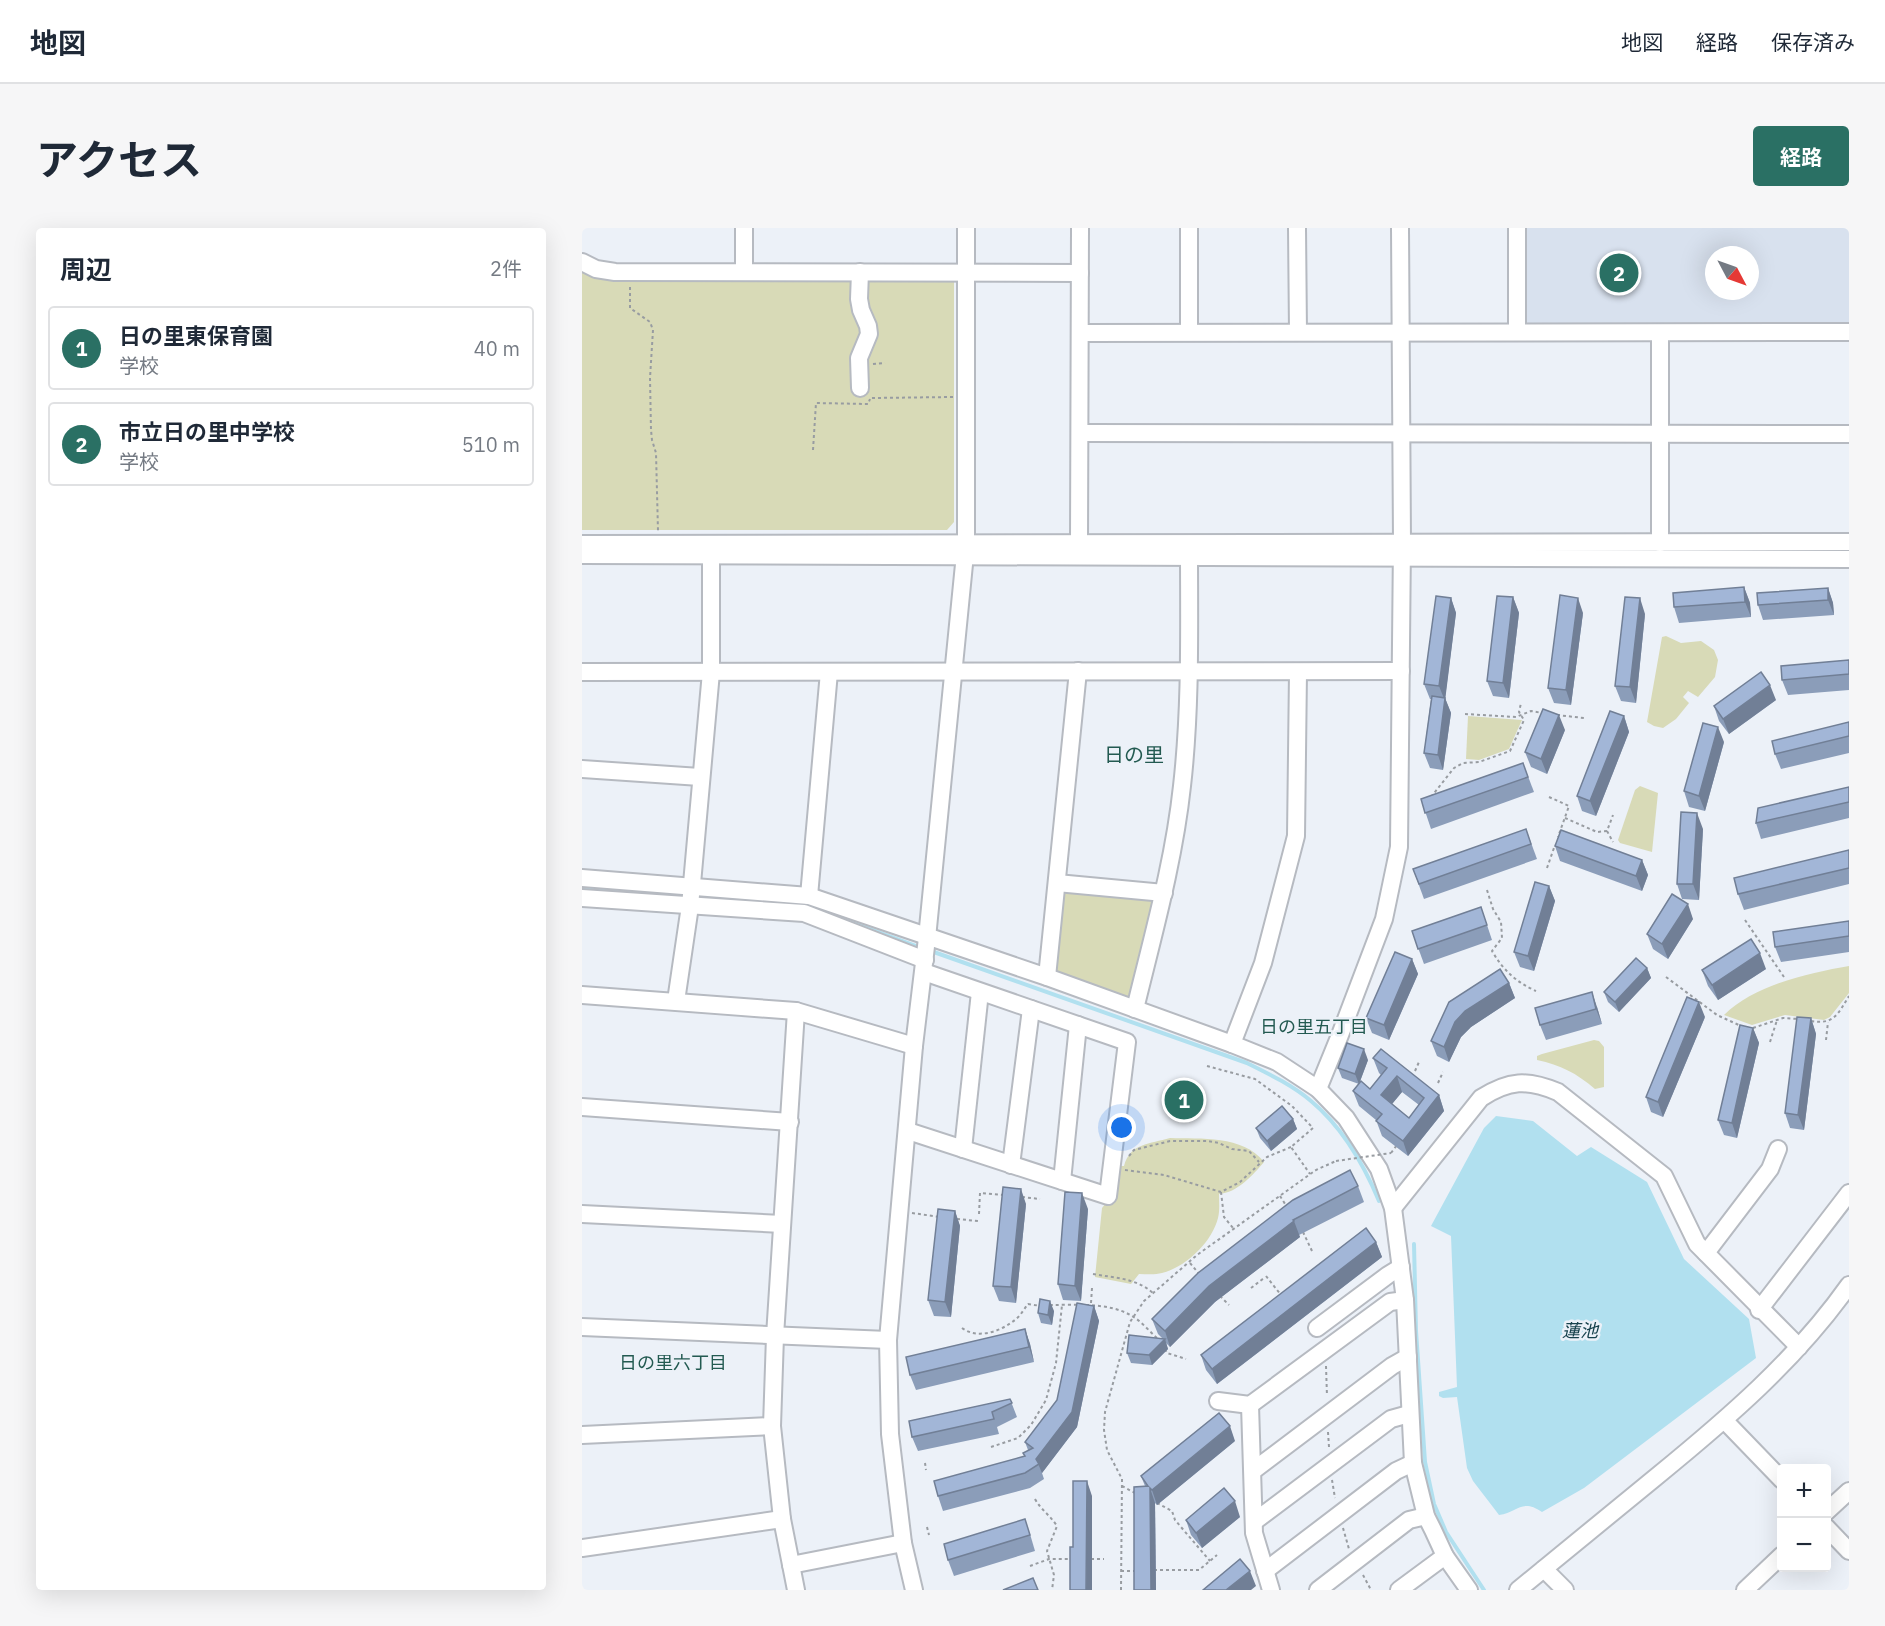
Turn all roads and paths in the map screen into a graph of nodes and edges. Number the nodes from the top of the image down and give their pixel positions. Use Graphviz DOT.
graph roads {
  1 [pos="744,228"];
  2 [pos="966,228"];
  3 [pos="1080,228"];
  4 [pos="1189,228"];
  5 [pos="1297,228"];
  6 [pos="1400,228"];
  7 [pos="1517,228"];
  8 [pos="582,262"];
  9 [pos="631,272"];
  10 [pos="744,272"];
  11 [pos="860,272"];
  12 [pos="965,272"];
  13 [pos="1080,273"];
  14 [pos="1189,332"];
  15 [pos="1298,332"];
  16 [pos="1517,332"];
  17 [pos="1849,332"];
  18 [pos="1081,333"];
  19 [pos="1400,333"];
  20 [pos="1660,333"];
  21 [pos="885,363"];
  22 [pos="869,365"];
  23 [pos="860,388"];
  24 [pos="965,397"];
  25 [pos="1080,433"];
  26 [pos="1401,433"];
  27 [pos="1660,433"];
  28 [pos="1849,434"];
  29 [pos="813,450"];
  30 [pos="1079,542"];
  31 [pos="1849,542"];
  32 [pos="658,543"];
  33 [pos="1660,543"];
  34 [pos="582,544"];
  35 [pos="711,549"];
  36 [pos="965,549"];
  37 [pos="1189,550"];
  38 [pos="1402,550"];
  39 [pos="582,555"];
  40 [pos="1849,559"];
  41 [pos="1077,671"];
  42 [pos="1401,671"];
  43 [pos="582,672"];
  44 [pos="711,672"];
  45 [pos="829,672"];
  46 [pos="953,672"];
  47 [pos="1189,672"];
  48 [pos="1298,672"];
  49 [pos="1521,703"];
  50 [pos="1465,714"];
  51 [pos="1521,714"];
  52 [pos="1584,718"];
  53 [pos="582,769"];
  54 [pos="700,777"];
  55 [pos="1549,796"];
  56 [pos="1429,803"];
  57 [pos="1613,815"];
  58 [pos="1565,818"];
  59 [pos="1606,831"];
  60 [pos="1613,842"];
  61 [pos="1547,868"];
  62 [pos="582,878"];
  63 [pos="1058,883"];
  64 [pos="691,886"];
  65 [pos="1487,890"];
  66 [pos="1164,893"];
  67 [pos="809,896"];
  68 [pos="582,898"];
  69 [pos="690,906"];
  70 [pos="1744,920"];
  71 [pos="927,938"];
  72 [pos="924,966"];
  73 [pos="1047,977"];
  74 [pos="1666,977"];
  75 [pos="1784,977"];
  76 [pos="1536,991"];
  77 [pos="981,992"];
  78 [pos="582,995"];
  79 [pos="1849,996"];
  80 [pos="675,1001"];
  81 [pos="1031,1009"];
  82 [pos="1135,1009"];
  83 [pos="796,1011"];
  84 [pos="1777,1020"];
  85 [pos="1828,1021"];
  86 [pos="1078,1025"];
  87 [pos="1826,1040"];
  88 [pos="1770,1042"];
  89 [pos="1232,1044"];
  90 [pos="914,1046"];
  91 [pos="1419,1062"];
  92 [pos="1207,1066"];
  93 [pos="1415,1071"];
  94 [pos="1443,1072"];
  95 [pos="1438,1083"];
  96 [pos="1318,1089"];
  97 [pos="582,1107"];
  98 [pos="790,1122"];
  99 [pos="908,1131"];
  100 [pos="1398,1144"];
  101 [pos="1291,1147"];
  102 [pos="963,1149"];
  103 [pos="1778,1149"];
  104 [pos="1128,1157"];
  105 [pos="1259,1162"];
  106 [pos="1011,1165"];
  107 [pos="1122,1168"];
  108 [pos="1310,1174"];
  109 [pos="1062,1181"];
  110 [pos="1221,1192"];
  111 [pos="1849,1193"];
  112 [pos="1004,1195"];
  113 [pos="1279,1196"];
  114 [pos="1016,1197"];
  115 [pos="1040,1199"];
  116 [pos="1393,1208"];
  117 [pos="900,1212"];
  118 [pos="1291,1213"];
  119 [pos="582,1214"];
  120 [pos="979,1214"];
  121 [pos="945,1217"];
  122 [pos="956,1218"];
  123 [pos="978,1221"];
  124 [pos="782,1224"];
  125 [pos="1233,1228"];
  126 [pos="1302,1230"];
  127 [pos="1312,1251"];
  128 [pos="1706,1253"];
  129 [pos="1189,1263"];
  130 [pos="1401,1268"];
  131 [pos="1093,1274"];
  132 [pos="1205,1280"];
  133 [pos="1849,1285"];
  134 [pos="1092,1288"];
  135 [pos="1251,1288"];
  136 [pos="1154,1293"];
  137 [pos="1281,1295"];
  138 [pos="1221,1297"];
  139 [pos="1406,1300"];
  140 [pos="1844,1302"];
  141 [pos="1091,1304"];
  142 [pos="1062,1305"];
  143 [pos="1229,1305"];
  144 [pos="1760,1310"];
  145 [pos="1133,1316"];
  146 [pos="582,1327"];
  147 [pos="962,1328"];
  148 [pos="1317,1328"];
  149 [pos="775,1336"];
  150 [pos="888,1340"];
  151 [pos="1798,1347"];
  152 [pos="1325,1350"];
  153 [pos="1408,1357"];
  154 [pos="1186,1359"];
  155 [pos="1218,1401"];
  156 [pos="1250,1405"];
  157 [pos="1328,1414"];
  158 [pos="1409,1414"];
  159 [pos="1725,1421"];
  160 [pos="772,1426"];
  161 [pos="582,1435"];
  162 [pos="991,1448"];
  163 [pos="925,1462"];
  164 [pos="1413,1463"];
  165 [pos="1330,1464"];
  166 [pos="926,1470"];
  167 [pos="1254,1470"];
  168 [pos="1777,1475"];
  169 [pos="1122,1486"];
  170 [pos="1849,1491"];
  171 [pos="1140,1495"];
  172 [pos="1035,1498"];
  173 [pos="1151,1500"];
  174 [pos="1831,1508"];
  175 [pos="1338,1515"];
  176 [pos="1426,1516"];
  177 [pos="782,1519"];
  178 [pos="1255,1521"];
  179 [pos="927,1527"];
  180 [pos="1831,1531"];
  181 [pos="929,1535"];
  182 [pos="903,1543"];
  183 [pos="582,1548"];
  184 [pos="1849,1551"];
  185 [pos="1217,1555"];
  186 [pos="1444,1556"];
  187 [pos="1104,1558"];
  188 [pos="1049,1559"];
  189 [pos="1071,1559"];
  190 [pos="1082,1559"];
  191 [pos="1777,1560"];
  192 [pos="1210,1561"];
  193 [pos="1356,1562"];
  194 [pos="791,1565"];
  195 [pos="1030,1566"];
  196 [pos="1544,1569"];
  197 [pos="1140,1570"];
  198 [pos="1150,1570"];
  199 [pos="1121,1571"];
  200 [pos="1264,1571"];
  201 [pos="796,1590"];
  202 [pos="914,1590"];
  203 [pos="1052,1590"];
  204 [pos="1121,1590"];
  205 [pos="1271,1590"];
  206 [pos="1318,1590"];
  207 [pos="1371,1590"];
  208 [pos="1399,1590"];
  209 [pos="1469,1590"];
  210 [pos="1518,1590"];
  211 [pos="1565,1590"];
  212 [pos="1745,1590"];
  1 -- 10 [label="street"];
  2 -- 12 [label="street"];
  3 -- 13 [label="street"];
  4 -- 14 [label="street"];
  5 -- 15 [label="street"];
  6 -- 19 [label="street"];
  7 -- 16 [label="street"];
  8 -- 9 [label="street"];
  9 -- 10 [label="street"];
  9 -- 32 [label="path"];
  10 -- 11 [label="street"];
  11 -- 12 [label="street"];
  11 -- 23 [label="street"];
  12 -- 13 [label="street"];
  12 -- 24 [label="street"];
  13 -- 18 [label="street"];
  14 -- 15 [label="street"];
  14 -- 18 [label="street"];
  15 -- 19 [label="street"];
  16 -- 19 [label="street"];
  16 -- 20 [label="street"];
  17 -- 20 [label="street"];
  18 -- 25 [label="street"];
  19 -- 26 [label="street"];
  20 -- 27 [label="street"];
  21 -- 22 [label="path"];
  24 -- 29 [label="path"];
  24 -- 36 [label="street"];
  25 -- 26 [label="street"];
  25 -- 30 [label="street"];
  26 -- 27 [label="street"];
  26 -- 38 [label="street"];
  27 -- 28 [label="street"];
  27 -- 33 [label="street"];
  30 -- 36 [label="street"];
  30 -- 37 [label="street"];
  31 -- 33 [label="street"];
  32 -- 34 [label="street"];
  32 -- 35 [label="street"];
  33 -- 38 [label="street"];
  35 -- 36 [label="street"];
  35 -- 39 [label="street"];
  35 -- 44 [label="street"];
  36 -- 37 [label="street"];
  36 -- 46 [label="street"];
  37 -- 38 [label="street"];
  37 -- 47 [label="street"];
  38 -- 40 [label="street"];
  38 -- 42 [label="street"];
  41 -- 46 [label="street"];
  41 -- 47 [label="street"];
  41 -- 63 [label="street"];
  42 -- 48 [label="street"];
  42 -- 96 [label="street"];
  43 -- 44 [label="street"];
  44 -- 45 [label="street"];
  44 -- 54 [label="street"];
  45 -- 46 [label="street"];
  45 -- 67 [label="street"];
  46 -- 71 [label="street"];
  47 -- 48 [label="street"];
  47 -- 66 [label="street"];
  48 -- 89 [label="street"];
  49 -- 51 [label="path"];
  50 -- 51 [label="path"];
  51 -- 52 [label="path"];
  51 -- 56 [label="path"];
  53 -- 54 [label="street"];
  54 -- 64 [label="street"];
  55 -- 58 [label="path"];
  57 -- 59 [label="path"];
  58 -- 59 [label="path"];
  58 -- 61 [label="path"];
  59 -- 60 [label="path"];
  62 -- 64 [label="street"];
  63 -- 66 [label="street"];
  63 -- 73 [label="street"];
  64 -- 67 [label="street"];
  64 -- 69 [label="street"];
  65 -- 76 [label="path"];
  66 -- 82 [label="street"];
  67 -- 71 [label="street"];
  68 -- 69 [label="street"];
  69 -- 72 [label="street"];
  69 -- 80 [label="street"];
  70 -- 75 [label="path"];
  71 -- 72 [label="street"];
  71 -- 73 [label="street"];
  72 -- 77 [label="street"];
  72 -- 90 [label="street"];
  73 -- 82 [label="street"];
  74 -- 84 [label="path"];
  77 -- 81 [label="street"];
  77 -- 102 [label="street"];
  78 -- 80 [label="street"];
  79 -- 85 [label="path"];
  80 -- 83 [label="street"];
  81 -- 86 [label="street"];
  81 -- 106 [label="street"];
  82 -- 89 [label="street"];
  83 -- 90 [label="street"];
  83 -- 98 [label="street"];
  84 -- 85 [label="path"];
  84 -- 88 [label="path"];
  85 -- 87 [label="path"];
  86 -- 107 [label="street"];
  86 -- 109 [label="street"];
  89 -- 96 [label="street"];
  90 -- 99 [label="street"];
  91 -- 93 [label="path"];
  92 -- 101 [label="path"];
  94 -- 95 [label="path"];
  96 -- 116 [label="street"];
  97 -- 98 [label="street"];
  98 -- 124 [label="street"];
  99 -- 102 [label="street"];
  99 -- 117 [label="street"];
  100 -- 108 [label="path, bridge"];
  101 -- 105 [label="path"];
  101 -- 108 [label="path"];
  102 -- 106 [label="street"];
  103 -- 128 [label="street"];
  104 -- 105 [label="path"];
  105 -- 110 [label="path"];
  106 -- 109 [label="street"];
  107 -- 109 [label="street"];
  107 -- 110 [label="path"];
  108 -- 113 [label="path"];
  110 -- 125 [label="path"];
  111 -- 144 [label="street"];
  112 -- 120 [label="path"];
  113 -- 118 [label="path"];
  113 -- 125 [label="path"];
  114 -- 115 [label="path"];
  116 -- 128 [label="street"];
  116 -- 130 [label="street"];
  117 -- 121 [label="path"];
  117 -- 150 [label="street"];
  119 -- 124 [label="street"];
  122 -- 123 [label="path"];
  124 -- 149 [label="street"];
  125 -- 129 [label="path"];
  126 -- 127 [label="path"];
  128 -- 144 [label="street"];
  129 -- 132 [label="path"];
  129 -- 136 [label="path"];
  130 -- 139 [label="street"];
  130 -- 148 [label="street"];
  131 -- 136 [label="path"];
  133 -- 140 [label="street"];
  134 -- 141 [label="path"];
  135 -- 137 [label="path"];
  136 -- 145 [label="path"];
  138 -- 143 [label="path"];
  139 -- 152 [label="street"];
  139 -- 153 [label="street"];
  140 -- 151 [label="street"];
  141 -- 142 [label="path"];
  141 -- 145 [label="path"];
  142 -- 147 [label="path"];
  142 -- 162 [label="path"];
  144 -- 151 [label="street"];
  145 -- 154 [label="path"];
  145 -- 169 [label="path"];
  146 -- 149 [label="street"];
  149 -- 150 [label="street"];
  149 -- 160 [label="street"];
  150 -- 182 [label="street"];
  151 -- 159 [label="street"];
  152 -- 156 [label="street"];
  152 -- 157 [label="path"];
  153 -- 157 [label="street"];
  153 -- 158 [label="street"];
  155 -- 156 [label="street"];
  156 -- 167 [label="street"];
  157 -- 165 [label="path"];
  157 -- 167 [label="street"];
  158 -- 164 [label="street"];
  158 -- 165 [label="street"];
  159 -- 168 [label="street"];
  159 -- 196 [label="street"];
  160 -- 161 [label="street"];
  160 -- 177 [label="street"];
  163 -- 166 [label="path"];
  164 -- 175 [label="street"];
  164 -- 176 [label="street"];
  165 -- 175 [label="path"];
  165 -- 178 [label="street"];
  167 -- 178 [label="street"];
  169 -- 171 [label="path"];
  169 -- 199 [label="path"];
  170 -- 174 [label="street"];
  172 -- 188 [label="path"];
  173 -- 192 [label="path"];
  175 -- 193 [label="path"];
  175 -- 200 [label="street"];
  176 -- 186 [label="street"];
  176 -- 193 [label="street"];
  177 -- 183 [label="street"];
  177 -- 194 [label="street"];
  178 -- 200 [label="street"];
  179 -- 181 [label="path"];
  180 -- 184 [label="street"];
  182 -- 194 [label="street"];
  182 -- 202 [label="street"];
  185 -- 192 [label="path"];
  186 -- 208 [label="street"];
  186 -- 209 [label="street"];
  187 -- 190 [label="path"];
  188 -- 189 [label="path"];
  188 -- 195 [label="path"];
  188 -- 203 [label="path"];
  191 -- 212 [label="street"];
  192 -- 198 [label="path"];
  193 -- 206 [label="street"];
  193 -- 207 [label="path"];
  194 -- 201 [label="street"];
  196 -- 210 [label="street"];
  196 -- 211 [label="street"];
  197 -- 199 [label="path"];
  199 -- 204 [label="path"];
  200 -- 205 [label="street"];
}
